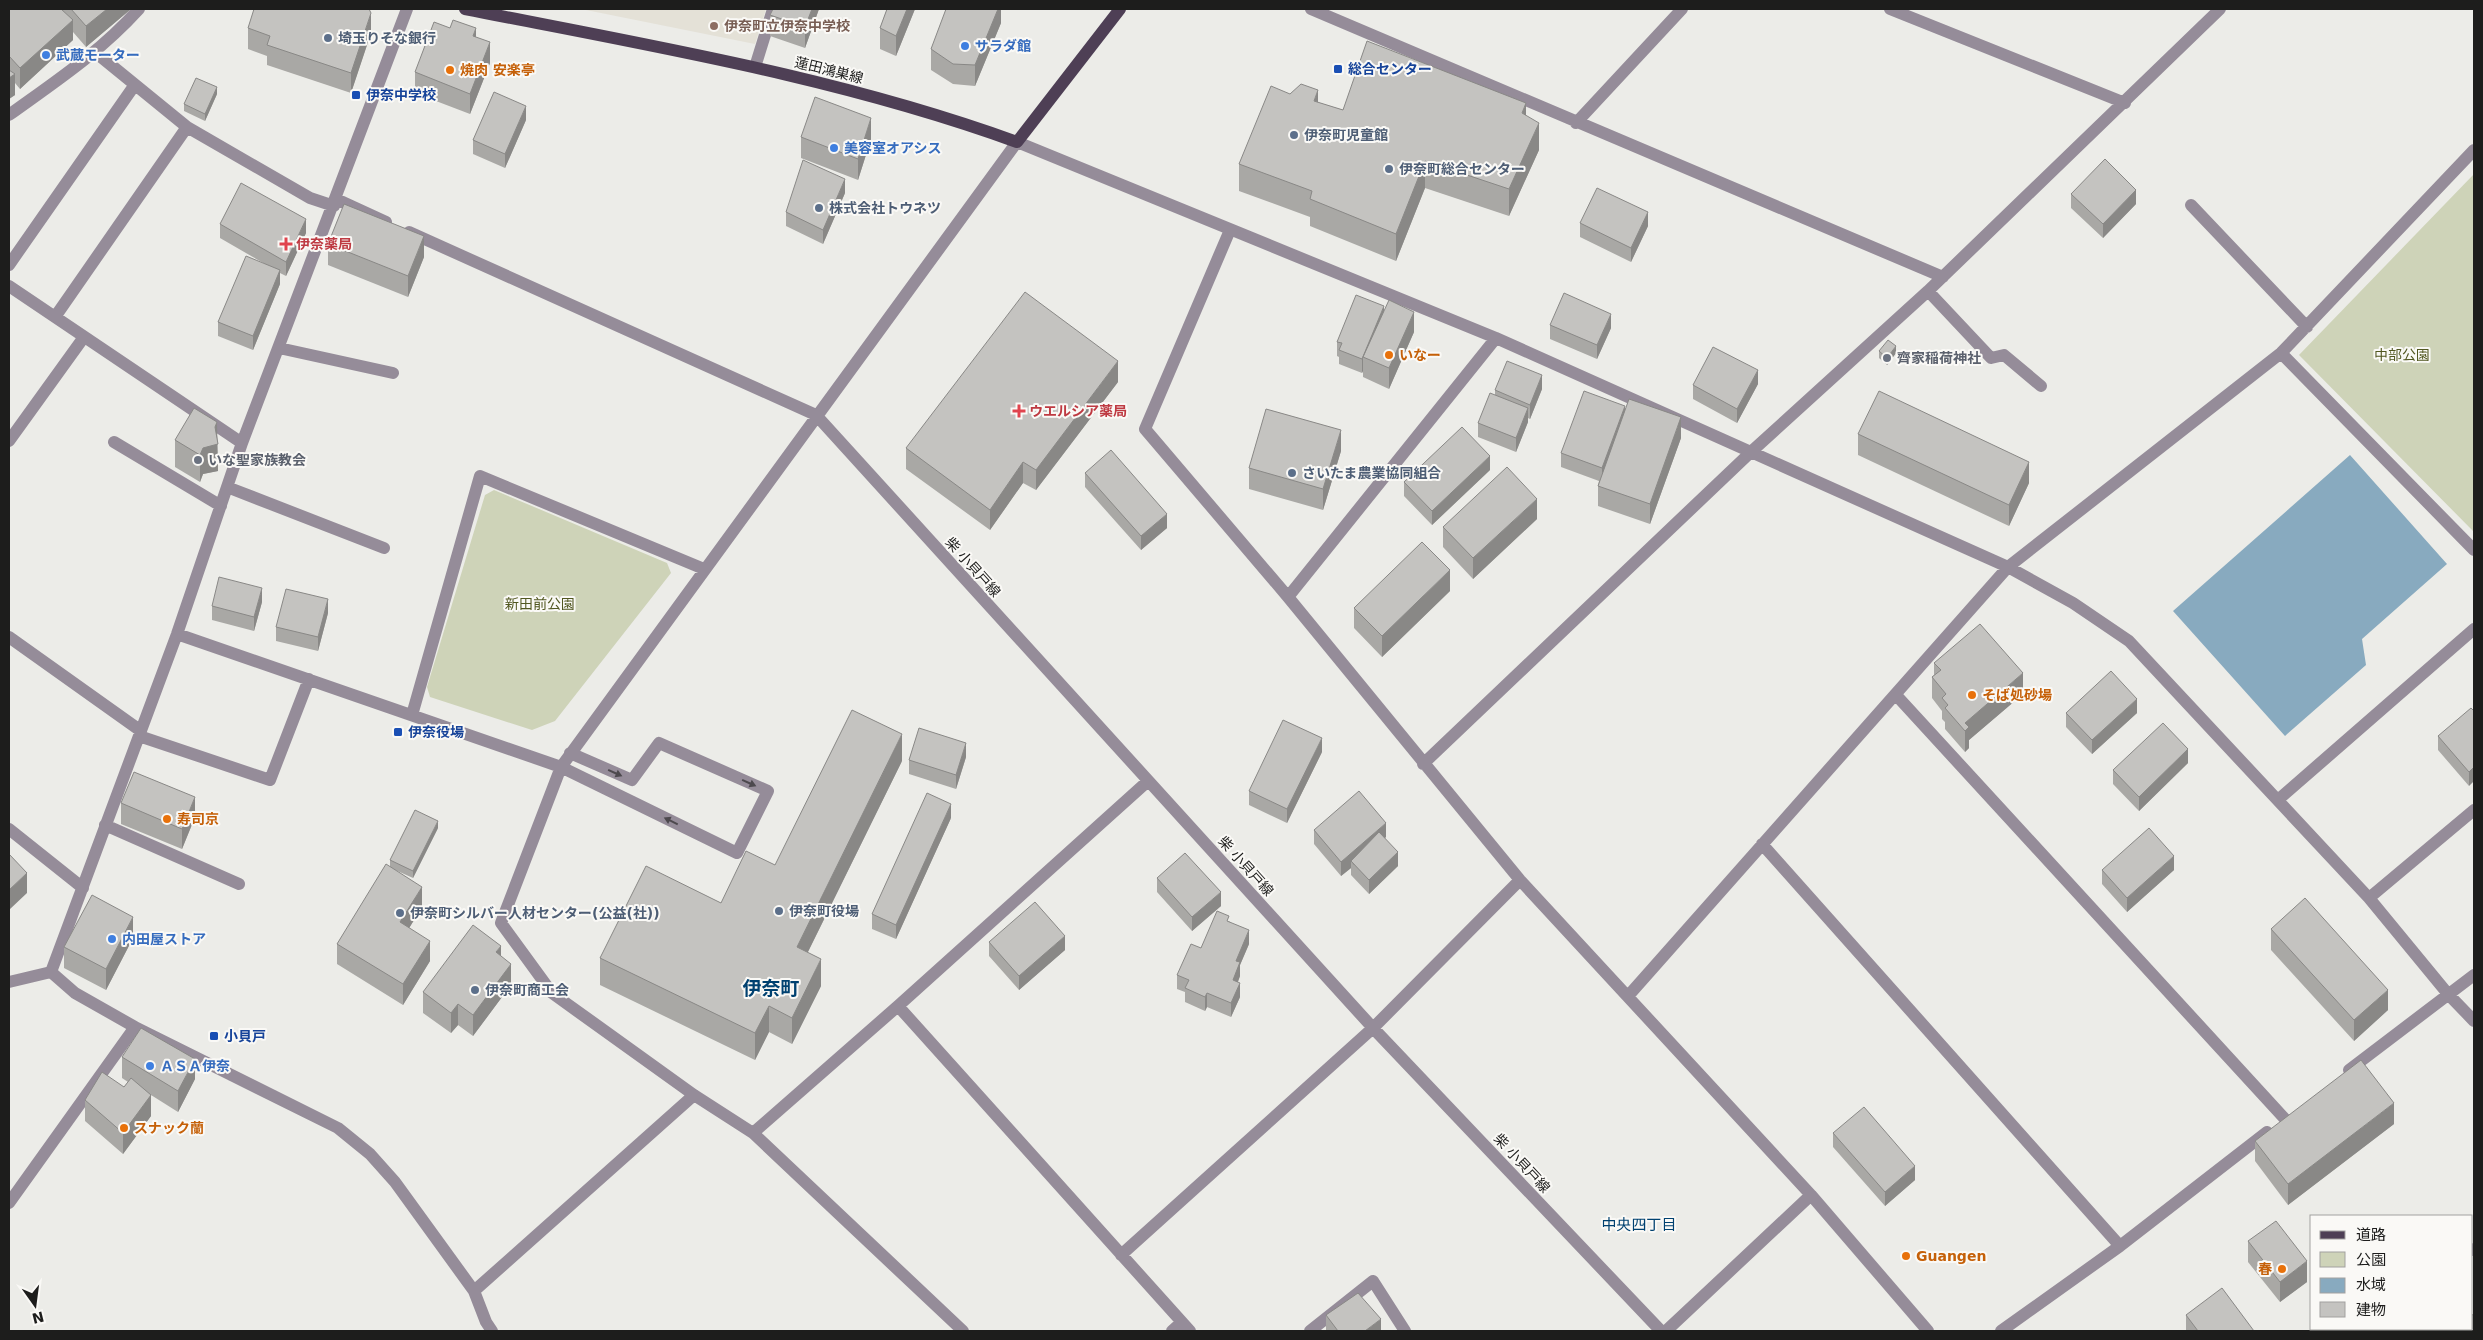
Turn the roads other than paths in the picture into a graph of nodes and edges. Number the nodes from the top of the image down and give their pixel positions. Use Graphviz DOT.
graph roads {
  1 [pos="139,9"];
  2 [pos="407,9"];
  3 [pos="465,9"];
  4 [pos="773,9"];
  5 [pos="1120,9"];
  6 [pos="1312,9"];
  7 [pos="1682,9"];
  8 [pos="1890,9"];
  9 [pos="2220,9"];
  10 [pos="1329,12"];
  11 [pos="95,52"];
  12 [pos="754,67"];
  13 [pos="134,86"];
  14 [pos="2125,103"];
  15 [pos="9,115"];
  16 [pos="1576,123"];
  17 [pos="187,127"];
  18 [pos="1017,142"];
  19 [pos="2474,150"];
  20 [pos="335,202"];
  21 [pos="2191,205"];
  22 [pos="1230,230"];
  23 [pos="9,265"];
  24 [pos="1943,277"];
  25 [pos="9,286"];
  26 [pos="1928,291"];
  27 [pos="55,317"];
  28 [pos="2307,327"];
  29 [pos="84,337"];
  30 [pos="1496,338"];
  31 [pos="279,348"];
  32 [pos="2282,353"];
  33 [pos="393,372"];
  34 [pos="2041,386"];
  35 [pos="816,415"];
  36 [pos="9,441"];
  37 [pos="114,442"];
  38 [pos="242,443"];
  39 [pos="1752,452"];
  40 [pos="227,487"];
  41 [pos="221,506"];
  42 [pos="384,548"];
  43 [pos="2474,550"];
  44 [pos="2008,567"];
  45 [pos="704,569"];
  46 [pos="1288,597"];
  47 [pos="2474,629"];
  48 [pos="177,634"];
  49 [pos="9,637"];
  50 [pos="309,680"];
  51 [pos="1896,695"];
  52 [pos="412,715"];
  53 [pos="140,733"];
  54 [pos="570,753"];
  55 [pos="1423,764"];
  56 [pos="561,767"];
  57 [pos="1148,781"];
  58 [pos="2279,799"];
  59 [pos="2474,810"];
  60 [pos="104,825"];
  61 [pos="9,829"];
  62 [pos="1762,844"];
  63 [pos="1520,880"];
  64 [pos="239,884"];
  65 [pos="82,888"];
  66 [pos="2370,898"];
  67 [pos="51,972"];
  68 [pos="2474,975"];
  69 [pos="9,982"];
  70 [pos="2448,994"];
  71 [pos="1628,995"];
  72 [pos="898,1006"];
  73 [pos="2474,1021"];
  74 [pos="135,1027"];
  75 [pos="1373,1028"];
  76 [pos="2339,1077"];
  77 [pos="694,1095"];
  78 [pos="753,1133"];
  79 [pos="1811,1195"];
  80 [pos="9,1203"];
  81 [pos="2120,1246"];
  82 [pos="1121,1255"];
  83 [pos="474,1291"];
  84 [pos="1186,1327"];
  85 [pos="486,1328"];
  86 [pos="963,1331"];
  87 [pos="1172,1331"];
  88 [pos="1310,1331"];
  89 [pos="1405,1331"];
  90 [pos="1661,1331"];
  91 [pos="1666,1331"];
  92 [pos="1928,1331"];
  93 [pos="2001,1331"];
  1 -- 11 [label="street"];
  2 -- 20 [label="street"];
  3 -- 12 [label="main road, 蓮田鴻巣線"];
  4 -- 12 [label="street"];
  5 -- 18 [label="main road"];
  6 -- 10 [label="street"];
  7 -- 16 [label="street"];
  8 -- 14 [label="street"];
  9 -- 14 [label="street"];
  10 -- 16 [label="street"];
  11 -- 13 [label="street"];
  11 -- 15 [label="street"];
  12 -- 18 [label="main road, 蓮田鴻巣線"];
  13 -- 17 [label="street"];
  13 -- 23 [label="street"];
  14 -- 24 [label="street"];
  16 -- 24 [label="street"];
  17 -- 20 [label="street"];
  17 -- 27 [label="street"];
  18 -- 22 [label="street"];
  18 -- 35 [label="street"];
  19 -- 28 [label="street"];
  20 -- 31 [label="street"];
  20 -- 35 [label="street"];
  21 -- 28 [label="street"];
  22 -- 30 [label="street"];
  22 -- 46 [label="street"];
  24 -- 26 [label="street"];
  25 -- 27 [label="street"];
  26 -- 34 [label="street"];
  26 -- 39 [label="street"];
  27 -- 29 [label="street"];
  28 -- 32 [label="street"];
  29 -- 36 [label="street"];
  29 -- 38 [label="street"];
  30 -- 39 [label="street"];
  30 -- 46 [label="street"];
  31 -- 33 [label="street"];
  31 -- 38 [label="street"];
  32 -- 43 [label="street"];
  32 -- 44 [label="street"];
  35 -- 45 [label="street"];
  35 -- 57 [label="street, 柴 小貝戸線"];
  37 -- 41 [label="street"];
  38 -- 40 [label="street"];
  39 -- 44 [label="street"];
  39 -- 55 [label="street"];
  40 -- 41 [label="street"];
  40 -- 42 [label="street"];
  41 -- 48 [label="street"];
  44 -- 51 [label="street"];
  44 -- 58 [label="street"];
  45 -- 52 [label="street"];
  45 -- 54 [label="street"];
  46 -- 55 [label="street"];
  47 -- 58 [label="street"];
  48 -- 50 [label="street"];
  48 -- 53 [label="street"];
  49 -- 53 [label="street"];
  50 -- 52 [label="street"];
  50 -- 53 [label="street"];
  51 -- 62 [label="street"];
  51 -- 81 [label="street"];
  52 -- 56 [label="street"];
  53 -- 60 [label="street"];
  54 -- 56 [label="street"];
  54 -- 56 [label="street, one-way"];
  55 -- 63 [label="street"];
  56 -- 77 [label="street"];
  57 -- 72 [label="street"];
  57 -- 75 [label="street, 柴 小貝戸線"];
  58 -- 66 [label="street"];
  59 -- 66 [label="street"];
  60 -- 64 [label="street"];
  60 -- 65 [label="street"];
  61 -- 65 [label="street"];
  62 -- 71 [label="street"];
  62 -- 81 [label="street"];
  63 -- 71 [label="street"];
  63 -- 75 [label="street"];
  65 -- 67 [label="street"];
  66 -- 70 [label="street"];
  67 -- 69 [label="street"];
  67 -- 74 [label="street"];
  68 -- 70 [label="street"];
  70 -- 73 [label="street"];
  70 -- 76 [label="street"];
  71 -- 79 [label="street"];
  72 -- 78 [label="street"];
  72 -- 82 [label="street"];
  74 -- 80 [label="street"];
  74 -- 83 [label="street"];
  75 -- 82 [label="street"];
  75 -- 90 [label="street, 柴 小貝戸線"];
  77 -- 78 [label="street"];
  77 -- 83 [label="street"];
  78 -- 86 [label="street"];
  79 -- 91 [label="street"];
  79 -- 92 [label="street"];
  81 -- 93 [label="street"];
  82 -- 84 [label="street"];
  83 -- 85 [label="street"];
  84 -- 87 [label="street"];
  88 -- 89 [label="street"];
}
